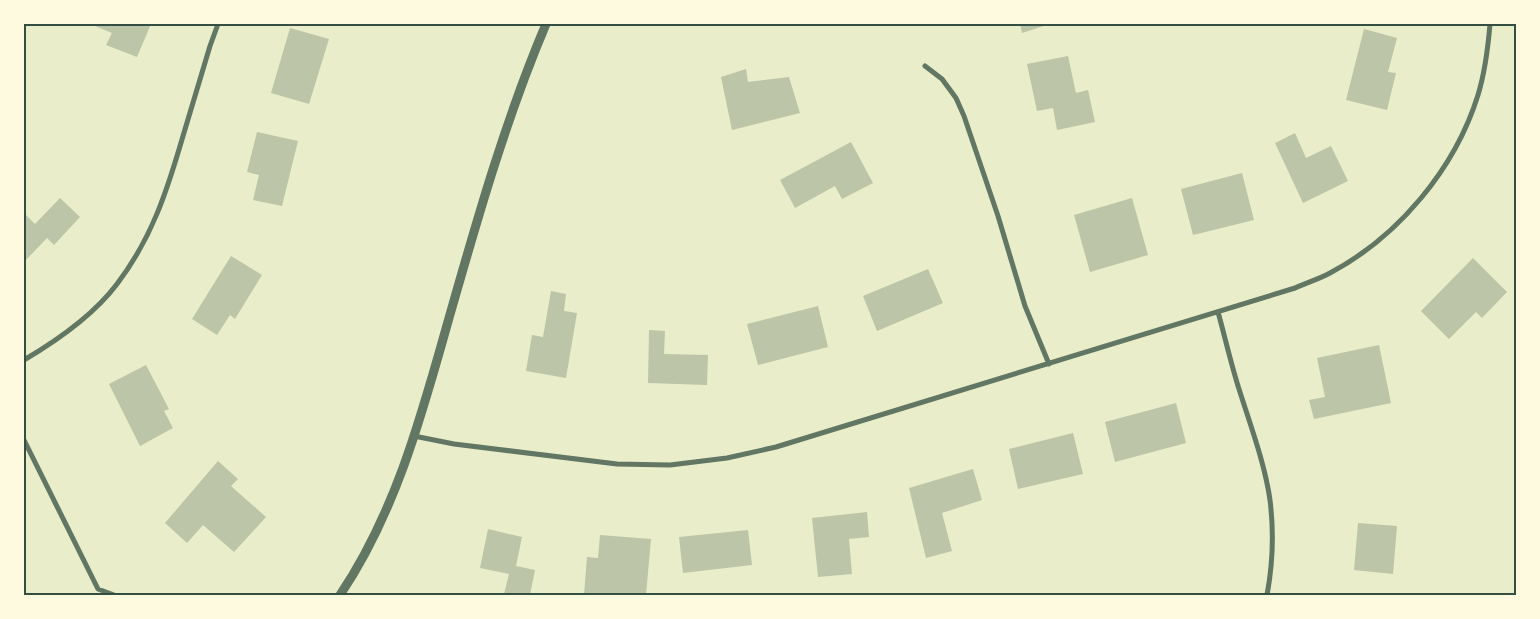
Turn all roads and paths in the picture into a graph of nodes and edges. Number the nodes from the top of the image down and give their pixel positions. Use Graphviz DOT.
graph roads {
  1 [pos="218,24"];
  2 [pos="546,24"];
  3 [pos="1490,24"];
  4 [pos="925,66"];
  5 [pos="1218,312"];
  6 [pos="24,360"];
  7 [pos="1049,364"];
  8 [pos="414,436"];
  9 [pos="24,440"];
  10 [pos="98,589"];
  11 [pos="95,595"];
  12 [pos="114,595"];
  13 [pos="340,595"];
  14 [pos="1267,595"];
  1 -- 6 [label="street"];
  2 -- 8 [label="street"];
  3 -- 5 [label="street"];
  4 -- 7 [label="street"];
  5 -- 7 [label="street"];
  5 -- 14 [label="street"];
  7 -- 8 [label="street"];
  8 -- 13 [label="street"];
  9 -- 10 [label="street"];
  10 -- 11 [label="street"];
  10 -- 12 [label="street"];
}
